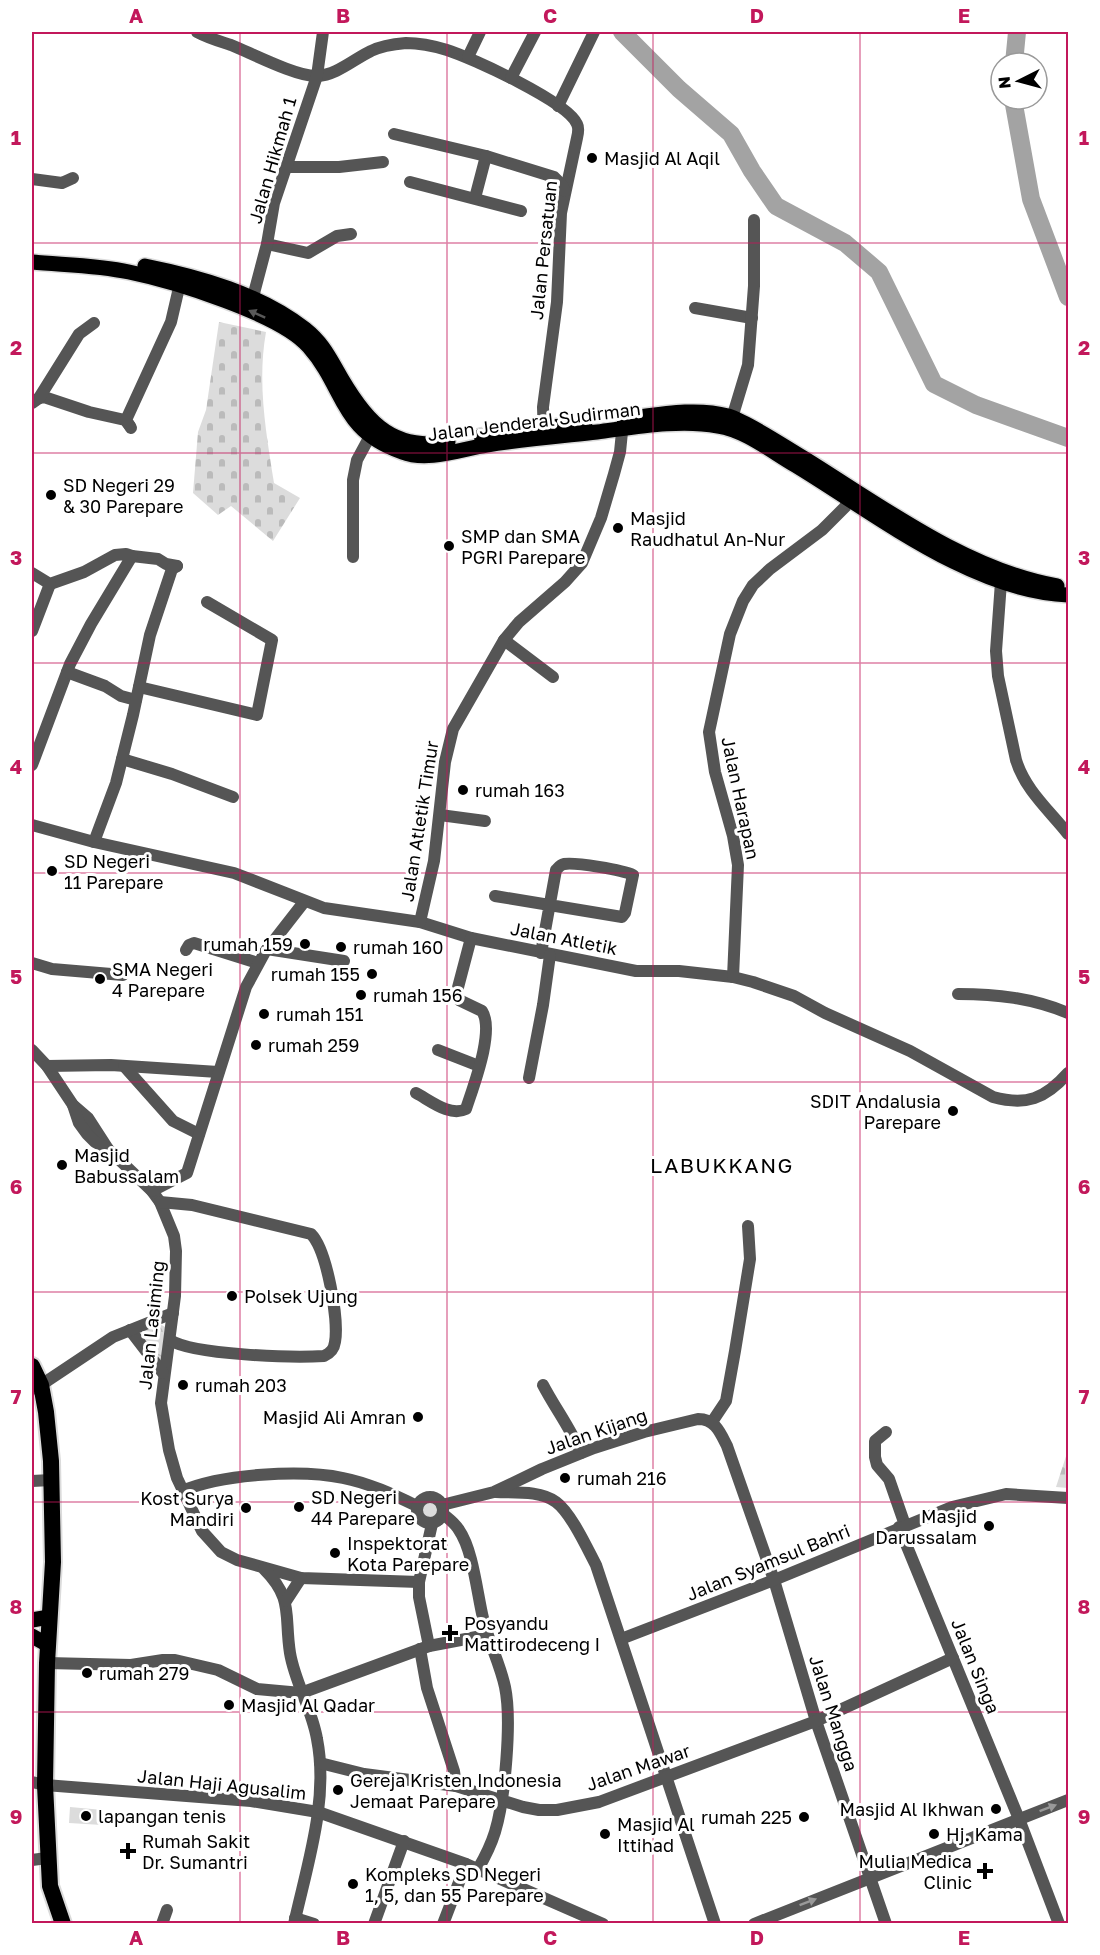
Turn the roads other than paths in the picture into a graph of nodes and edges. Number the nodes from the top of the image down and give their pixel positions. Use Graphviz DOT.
graph roads {
  1 [pos="197,32"];
  2 [pos="323,32"];
  3 [pos="428,32"];
  4 [pos="480,32"];
  5 [pos="535,32"];
  6 [pos="594,32"];
  7 [pos="423,44"];
  8 [pos="468,57"];
  9 [pos="317,76"];
  10 [pos="511,78"];
  11 [pos="558,106"];
  12 [pos="394,134"];
  13 [pos="486,156"];
  14 [pos="383,162"];
  15 [pos="285,167"];
  16 [pos="73,178"];
  17 [pos="32,179"];
  18 [pos="410,182"];
  19 [pos="565,191"];
  20 [pos="475,198"];
  21 [pos="521,211"];
  22 [pos="754,220"];
  23 [pos="351,234"];
  24 [pos="267,244"];
  25 [pos="32,252"];
  26 [pos="32,262"];
  27 [pos="181,280"];
  28 [pos="253,297"];
  29 [pos="695,308"];
  30 [pos="752,318"];
  31 [pos="94,323"];
  32 [pos="35,400"];
  33 [pos="732,418"];
  34 [pos="623,424"];
  35 [pos="544,433"];
  36 [pos="370,436"];
  37 [pos="849,498"];
  38 [pos="901,525"];
  39 [pos="132,556"];
  40 [pos="353,557"];
  41 [pos="32,573"];
  42 [pos="1001,582"];
  43 [pos="50,584"];
  44 [pos="1068,587"];
  45 [pos="1068,595"];
  46 [pos="207,602"];
  47 [pos="32,631"];
  48 [pos="504,640"];
  49 [pos="67,672"];
  50 [pos="553,677"];
  51 [pos="139,687"];
  52 [pos="136,700"];
  53 [pos="122,759"];
  54 [pos="32,765"];
  55 [pos="233,797"];
  56 [pos="440,815"];
  57 [pos="485,821"];
  58 [pos="32,825"];
  59 [pos="1068,834"];
  60 [pos="94,842"];
  61 [pos="495,896"];
  62 [pos="304,902"];
  63 [pos="550,906"];
  64 [pos="420,922"];
  65 [pos="471,938"];
  66 [pos="267,949"];
  67 [pos="186,950"];
  68 [pos="545,954"];
  69 [pos="344,961"];
  70 [pos="32,963"];
  71 [pos="258,963"];
  72 [pos="123,975"];
  73 [pos="733,977"];
  74 [pos="958,994"];
  75 [pos="1068,1013"];
  76 [pos="32,1050"];
  77 [pos="438,1050"];
  78 [pos="47,1066"];
  79 [pos="124,1066"];
  80 [pos="479,1066"];
  81 [pos="218,1072"];
  82 [pos="1068,1073"];
  83 [pos="529,1078"];
  84 [pos="416,1093"];
  85 [pos="200,1134"];
  86 [pos="152,1191"];
  87 [pos="160,1202"];
  88 [pos="748,1226"];
  89 [pos="173,1313"];
  90 [pos="130,1330"];
  91 [pos="170,1340"];
  92 [pos="32,1366"];
  93 [pos="163,1372"];
  94 [pos="543,1385"];
  95 [pos="36,1387"];
  96 [pos="712,1422"];
  97 [pos="885,1432"];
  98 [pos="581,1453"];
  99 [pos="51,1480"];
  100 [pos="32,1481"];
  101 [pos="182,1491"];
  102 [pos="494,1491"];
  103 [pos="1068,1498"];
  104 [pos="417,1506"];
  105 [pos="443,1510"];
  106 [pos="432,1524"];
  107 [pos="902,1526"];
  108 [pos="264,1569"];
  109 [pos="301,1578"];
  110 [pos="774,1580"];
  111 [pos="419,1582"];
  112 [pos="286,1600"];
  113 [pos="49,1617"];
  114 [pos="32,1620"];
  115 [pos="487,1635"];
  116 [pos="32,1636"];
  117 [pos="621,1639"];
  118 [pos="48,1645"];
  119 [pos="424,1647"];
  120 [pos="953,1658"];
  121 [pos="47,1663"];
  122 [pos="301,1693"];
  123 [pos="816,1721"];
  124 [pos="320,1762"];
  125 [pos="667,1778"];
  126 [pos="38,1784"];
  127 [pos="456,1786"];
  128 [pos="1068,1800"];
  129 [pos="501,1801"];
  130 [pos="318,1812"];
  131 [pos="1019,1819"];
  132 [pos="404,1841"];
  133 [pos="39,1859"];
  134 [pos="466,1864"];
  135 [pos="478,1869"];
  136 [pos="871,1878"];
  137 [pos="167,1910"];
  138 [pos="295,1921"];
  139 [pos="63,1923"];
  140 [pos="162,1923"];
  141 [pos="315,1923"];
  142 [pos="374,1923"];
  143 [pos="443,1923"];
  144 [pos="603,1923"];
  145 [pos="715,1923"];
  146 [pos="754,1923"];
  147 [pos="886,1923"];
  148 [pos="1059,1923"];
  1 -- 9 [label="street"];
  2 -- 9 [label="street, Jalan Hikmah 1"];
  3 -- 7 [label="street"];
  4 -- 8 [label="street"];
  5 -- 10 [label="street"];
  6 -- 11 [label="street"];
  7 -- 8 [label="street, Jalan Persatuan"];
  7 -- 9 [label="street, Jalan Persatuan"];
  8 -- 10 [label="street, Jalan Persatuan"];
  9 -- 15 [label="street, Jalan Hikmah 1"];
  10 -- 11 [label="street, Jalan Persatuan"];
  11 -- 19 [label="street, Jalan Persatuan"];
  12 -- 13 [label="street"];
  13 -- 19 [label="street"];
  13 -- 20 [label="street"];
  14 -- 15 [label="street"];
  15 -- 24 [label="street, Jalan Hikmah 1"];
  16 -- 17 [label="street"];
  18 -- 20 [label="street"];
  19 -- 35 [label="street, Jalan Persatuan"];
  20 -- 21 [label="street"];
  22 -- 30 [label="street"];
  23 -- 24 [label="street"];
  24 -- 28 [label="street, Jalan Hikmah 1"];
  25 -- 27 [label="main road, Jalan Jenderal Sudirman"];
  26 -- 27 [label="main road, Jalan Jenderal Sudirman"];
  27 -- 28 [label="main road, Jalan Jenderal Sudirman"];
  27 -- 32 [label="street"];
  36 -- 27 [label="main road, Jalan Jenderal Sudirman, one-way"];
  28 -- 35 [label="main road, Jalan Jenderal Sudirman"];
  29 -- 30 [label="street"];
  30 -- 33 [label="street"];
  31 -- 32 [label="street"];
  33 -- 34 [label="main road, Jalan Jenderal Sudirman"];
  33 -- 38 [label="main road, Jalan Jenderal Sudirman"];
  34 -- 35 [label="main road, Jalan Jenderal Sudirman"];
  34 -- 37 [label="main road, Jalan Jenderal Sudirman"];
  34 -- 48 [label="street, Jalan Atletik Timur"];
  35 -- 36 [label="main road, Jalan Jenderal Sudirman"];
  36 -- 40 [label="street"];
  37 -- 38 [label="main road, Jalan Jenderal Sudirman"];
  37 -- 73 [label="street, Jalan Harapan"];
  38 -- 42 [label="main road, Jalan Jenderal Sudirman"];
  38 -- 44 [label="main road, Jalan Jenderal Sudirman"];
  39 -- 43 [label="street"];
  39 -- 49 [label="street"];
  39 -- 51 [label="street"];
  41 -- 43 [label="street"];
  42 -- 45 [label="main road, Jalan Jenderal Sudirman"];
  42 -- 59 [label="street"];
  43 -- 47 [label="street"];
  46 -- 51 [label="street"];
  48 -- 50 [label="street"];
  48 -- 56 [label="street, Jalan Atletik Timur"];
  49 -- 52 [label="street"];
  49 -- 54 [label="street"];
  51 -- 52 [label="street"];
  52 -- 53 [label="street"];
  53 -- 55 [label="street"];
  53 -- 60 [label="street"];
  56 -- 57 [label="street"];
  56 -- 64 [label="street, Jalan Atletik Timur"];
  58 -- 60 [label="street, Jalan Atletik"];
  60 -- 62 [label="street, Jalan Atletik"];
  61 -- 63 [label="street"];
  62 -- 64 [label="street, Jalan Atletik"];
  62 -- 66 [label="street"];
  63 -- 63 [label="street"];
  63 -- 68 [label="street"];
  64 -- 65 [label="street, Jalan Atletik"];
  65 -- 68 [label="street, Jalan Atletik"];
  65 -- 80 [label="street"];
  66 -- 69 [label="street"];
  66 -- 71 [label="street"];
  67 -- 71 [label="street"];
  68 -- 73 [label="street, Jalan Atletik"];
  68 -- 83 [label="street"];
  70 -- 72 [label="street"];
  71 -- 81 [label="street"];
  73 -- 82 [label="street, Jalan Atletik"];
  74 -- 75 [label="street"];
  76 -- 78 [label="street, Jalan Lasiming"];
  77 -- 80 [label="street"];
  78 -- 79 [label="street"];
  78 -- 86 [label="street, Jalan Lasiming"];
  79 -- 81 [label="street"];
  79 -- 85 [label="street"];
  80 -- 84 [label="street"];
  81 -- 85 [label="street"];
  85 -- 86 [label="street"];
  86 -- 87 [label="street, Jalan Lasiming"];
  87 -- 89 [label="street, Jalan Lasiming"];
  87 -- 91 [label="street"];
  88 -- 96 [label="street"];
  89 -- 90 [label="street"];
  89 -- 91 [label="street, Jalan Lasiming"];
  90 -- 93 [label="street"];
  90 -- 95 [label="street"];
  91 -- 93 [label="street, Jalan Lasiming"];
  92 -- 95 [label="highway"];
  93 -- 101 [label="street, Jalan Lasiming"];
  94 -- 98 [label="street"];
  95 -- 99 [label="highway"];
  96 -- 98 [label="street, Jalan Kijang"];
  96 -- 110 [label="street"];
  97 -- 107 [label="street, Jalan Singa"];
  98 -- 102 [label="street, Jalan Kijang"];
  99 -- 100 [label="street"];
  99 -- 113 [label="highway"];
  101 -- 104 [label="street"];
  101 -- 108 [label="street, Jalan Lasiming"];
  102 -- 105 [label="street"];
  102 -- 117 [label="street"];
  103 -- 107 [label="street, Jalan Syamsul Bahri"];
  104 -- 105 [label="street"];
  104 -- 106 [label="street"];
  105 -- 106 [label="street"];
  105 -- 115 [label="street"];
  106 -- 111 [label="street"];
  107 -- 110 [label="street, Jalan Syamsul Bahri"];
  107 -- 120 [label="street, Jalan Singa"];
  108 -- 109 [label="street, Jalan Lasiming"];
  108 -- 112 [label="street"];
  109 -- 111 [label="street, Jalan Lasiming"];
  109 -- 112 [label="street"];
  110 -- 117 [label="street, Jalan Syamsul Bahri"];
  110 -- 123 [label="street, Jalan Mangga"];
  111 -- 119 [label="street"];
  112 -- 122 [label="street"];
  113 -- 114 [label="main road"];
  113 -- 118 [label="highway"];
  115 -- 119 [label="street"];
  115 -- 129 [label="street"];
  116 -- 118 [label="main road"];
  117 -- 125 [label="street"];
  118 -- 121 [label="highway"];
  119 -- 122 [label="street"];
  119 -- 127 [label="street"];
  120 -- 123 [label="street, Jalan Mawar"];
  120 -- 131 [label="street, Jalan Singa"];
  121 -- 122 [label="street"];
  121 -- 126 [label="highway"];
  122 -- 124 [label="street"];
  123 -- 125 [label="street, Jalan Mawar"];
  123 -- 136 [label="street, Jalan Mangga"];
  124 -- 127 [label="street, Jalan Mawar"];
  124 -- 130 [label="street"];
  125 -- 129 [label="street, Jalan Mawar"];
  125 -- 145 [label="street"];
  126 -- 130 [label="street, Jalan Haji Agusalim"];
  126 -- 133 [label="highway"];
  127 -- 129 [label="street, Jalan Mawar"];
  131 -- 128 [label="street, one-way"];
  129 -- 135 [label="street"];
  130 -- 132 [label="street, Jalan Haji Agusalim"];
  130 -- 138 [label="street"];
  131 -- 136 [label="street"];
  131 -- 148 [label="street, Jalan Singa"];
  132 -- 134 [label="street, Jalan Haji Agusalim"];
  132 -- 142 [label="street"];
  133 -- 139 [label="highway"];
  134 -- 135 [label="street, Jalan Haji Agusalim"];
  134 -- 143 [label="street"];
  135 -- 144 [label="street, Jalan Haji Agusalim"];
  146 -- 136 [label="street, one-way"];
  136 -- 147 [label="street, Jalan Mangga"];
  137 -- 140 [label="street"];
  138 -- 141 [label="street"];
}
